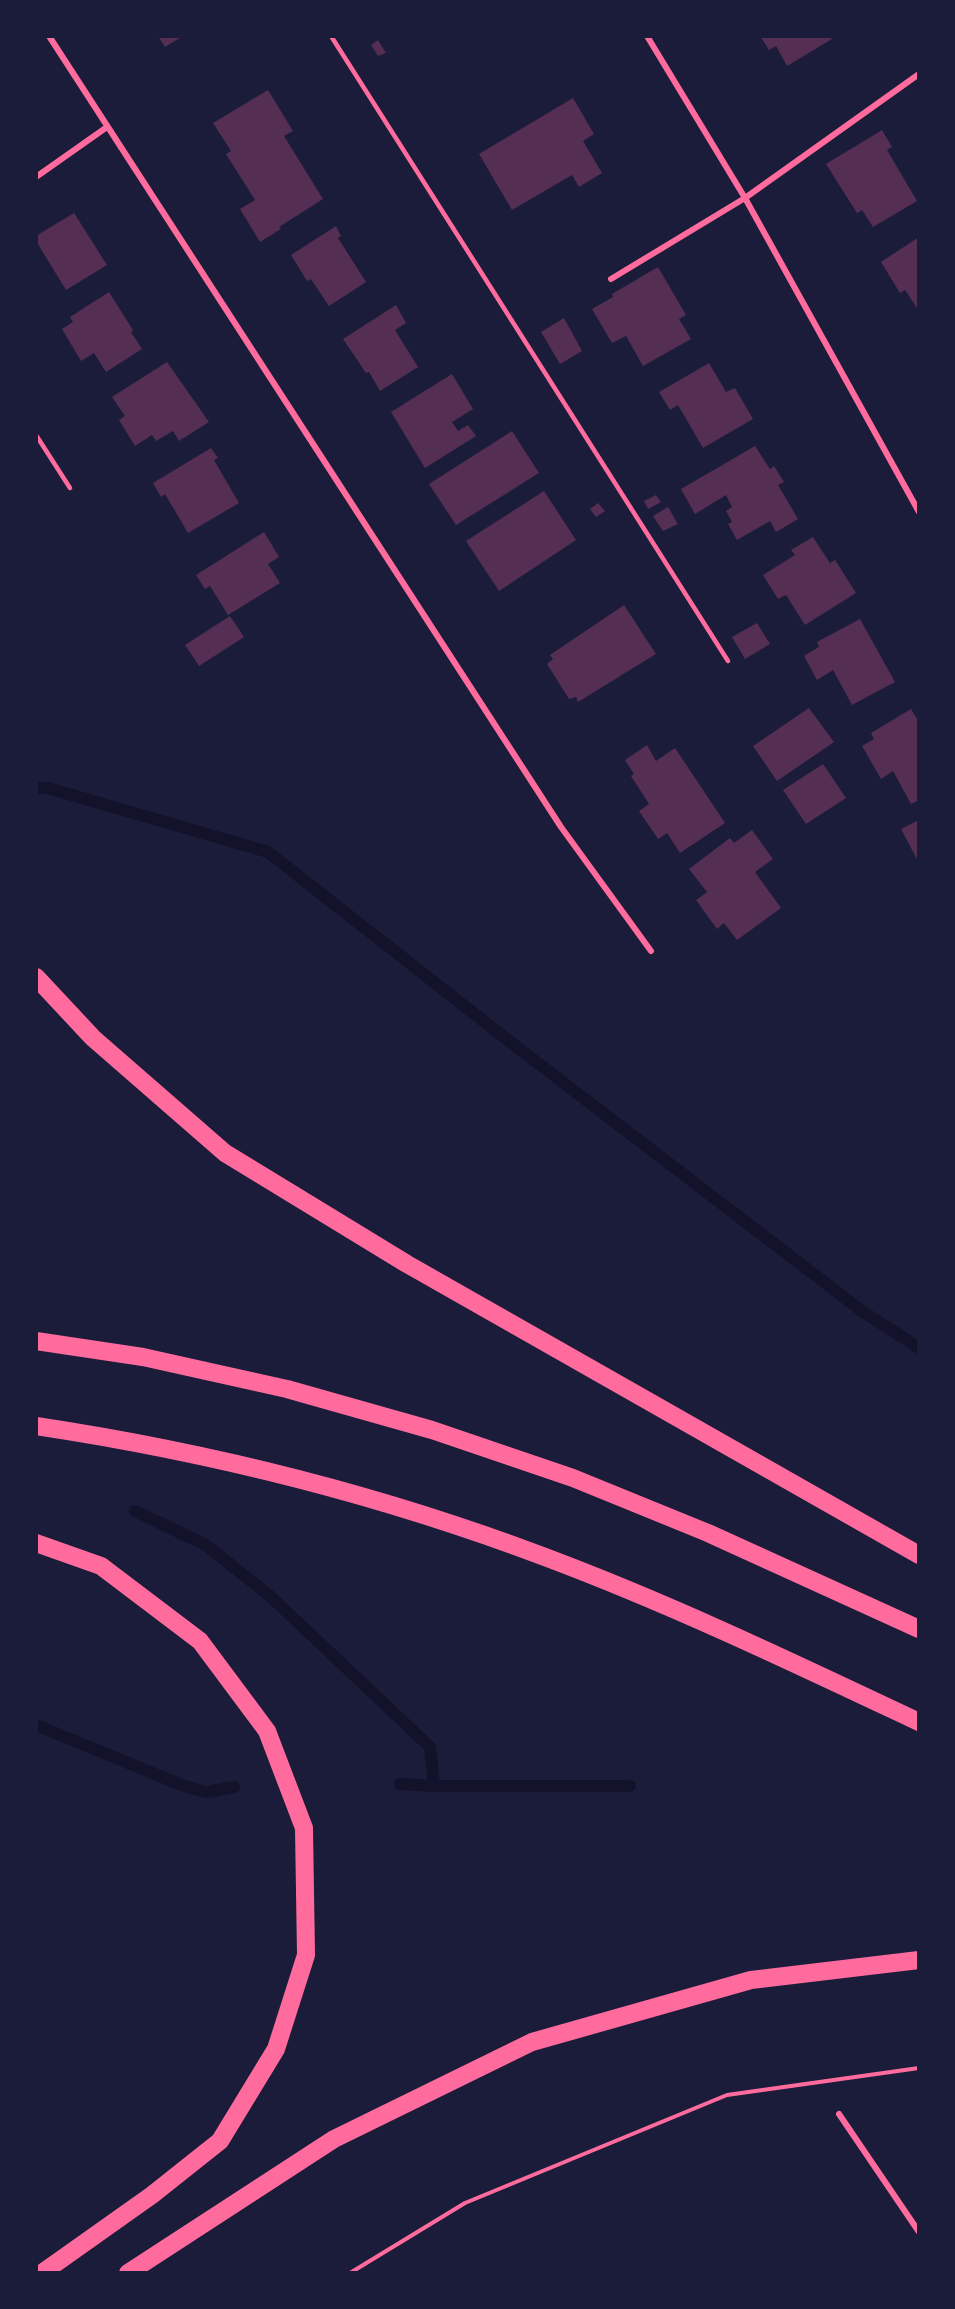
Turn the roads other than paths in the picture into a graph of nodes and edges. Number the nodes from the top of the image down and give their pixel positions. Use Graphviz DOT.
graph roads {
  1 [pos="49,36"];
  2 [pos="331,36"];
  3 [pos="647,36"];
  4 [pos="919,74"];
  5 [pos="107,127"];
  6 [pos="36,177"];
  7 [pos="745,198"];
  8 [pos="611,279"];
  9 [pos="36,435"];
  10 [pos="70,488"];
  11 [pos="919,512"];
  12 [pos="728,661"];
  13 [pos="651,951"];
  14 [pos="36,977"];
  15 [pos="36,1341"];
  16 [pos="36,1426"];
  17 [pos="36,1543"];
  18 [pos="919,1555"];
  19 [pos="919,1629"];
  20 [pos="919,1722"];
  21 [pos="919,1960"];
  22 [pos="839,2114"];
  23 [pos="919,2232"];
  24 [pos="42,2273"];
  25 [pos="128,2273"];
  1 -- 5 [label="street"];
  2 -- 12 [label="lane"];
  3 -- 7 [label="street"];
  4 -- 7 [label="street"];
  5 -- 6 [label="street"];
  5 -- 13 [label="street"];
  7 -- 8 [label="street"];
  7 -- 11 [label="street"];
  9 -- 10 [label="lane"];
  14 -- 18 [label="highway"];
  15 -- 19 [label="highway"];
  16 -- 20 [label="highway"];
  17 -- 24 [label="highway"];
  21 -- 25 [label="highway"];
  22 -- 23 [label="street"];
}
